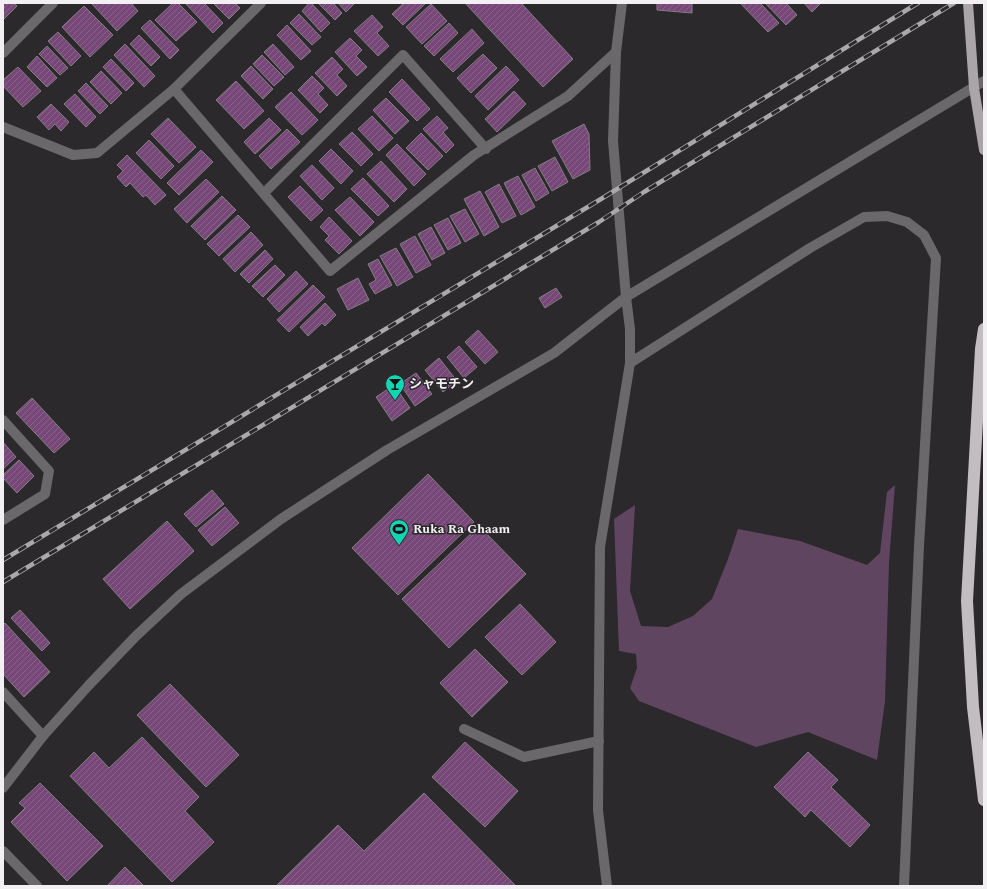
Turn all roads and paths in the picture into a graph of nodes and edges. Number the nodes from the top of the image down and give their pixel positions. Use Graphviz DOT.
graph roads {
  1 [pos="53,3"];
  2 [pos="262,3"];
  3 [pos="622,3"];
  4 [pos="968,3"];
  5 [pos="616,52"];
  6 [pos="3,53"];
  7 [pos="984,81"];
  8 [pos="974,88"];
  9 [pos="174,89"];
  10 [pos="3,127"];
  11 [pos="486,149"];
  12 [pos="984,150"];
  13 [pos="264,193"];
  14 [pos="626,297"];
  15 [pos="984,329"];
  16 [pos="630,363"];
  17 [pos="3,420"];
  18 [pos="3,520"];
  19 [pos="3,692"];
  20 [pos="464,729"];
  21 [pos="43,736"];
  22 [pos="599,741"];
  23 [pos="3,788"];
  24 [pos="984,800"];
  25 [pos="3,851"];
  26 [pos="37,886"];
  27 [pos="607,886"];
  28 [pos="904,886"];
  1 -- 6 [label="street"];
  2 -- 9 [label="street"];
  3 -- 5 [label="street"];
  4 -- 8 [label="main road"];
  5 -- 11 [label="street"];
  5 -- 14 [label="street"];
  7 -- 8 [label="street"];
  8 -- 12 [label="main road"];
  8 -- 14 [label="street"];
  9 -- 10 [label="street"];
  9 -- 13 [label="street"];
  11 -- 13 [label="street"];
  11 -- 13 [label="street"];
  14 -- 16 [label="street"];
  14 -- 21 [label="street"];
  15 -- 24 [label="highway"];
  16 -- 22 [label="street"];
  16 -- 28 [label="street"];
  17 -- 18 [label="street"];
  19 -- 21 [label="street"];
  20 -- 22 [label="street"];
  21 -- 23 [label="street"];
  22 -- 27 [label="street"];
  25 -- 26 [label="street"];
}
